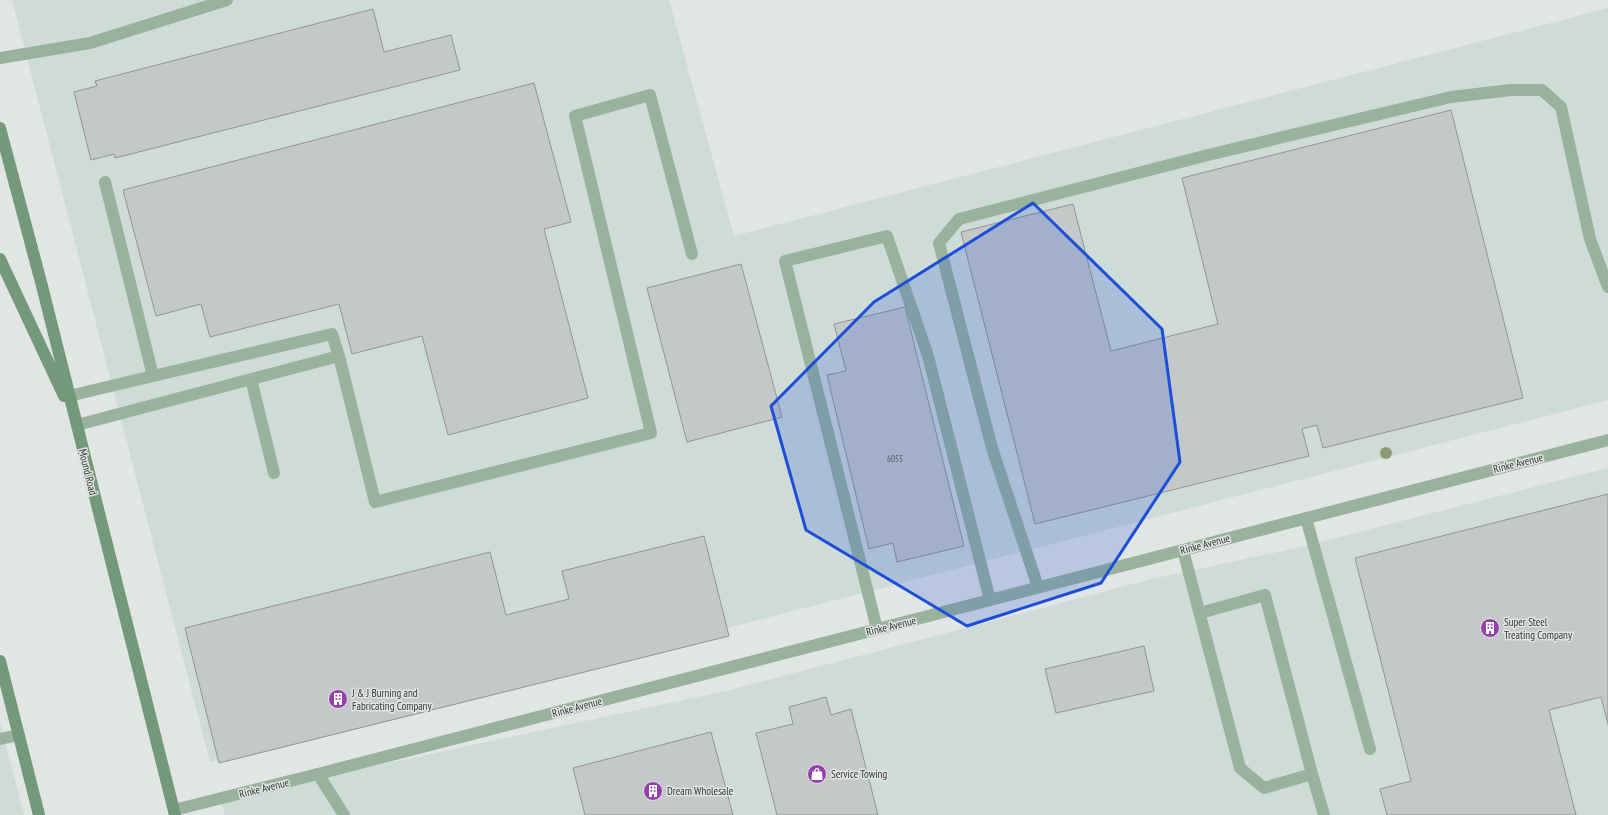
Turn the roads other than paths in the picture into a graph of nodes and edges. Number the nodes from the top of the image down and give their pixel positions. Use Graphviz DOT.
graph roads {
  1 [pos="227,0"];
  2 [pos="0,58"];
  3 [pos="0,128"];
  4 [pos="105,182"];
  5 [pos="692,254"];
  6 [pos="0,259"];
  7 [pos="1608,287"];
  8 [pos="339,356"];
  9 [pos="153,376"];
  10 [pos="251,379"];
  11 [pos="69,396"];
  12 [pos="77,425"];
  13 [pos="1608,440"];
  14 [pos="274,473"];
  15 [pos="1306,518"];
  16 [pos="1183,550"];
  17 [pos="1038,587"];
  18 [pos="990,600"];
  19 [pos="1200,613"];
  20 [pos="877,629"];
  21 [pos="1,669"];
  22 [pos="19,735"];
  23 [pos="0,740"];
  24 [pos="1370,749"];
  25 [pos="318,774"];
  26 [pos="1312,774"];
  27 [pos="174,812"];
  28 [pos="39,815"];
  29 [pos="344,815"];
  30 [pos="1324,815"];
  1 -- 2 [label="street"];
  3 -- 11 [label="main road, Mound Road"];
  4 -- 9 [label="street"];
  5 -- 8 [label="street"];
  6 -- 12 [label="main road"];
  7 -- 17 [label="street"];
  8 -- 9 [label="street"];
  8 -- 10 [label="street"];
  9 -- 11 [label="street"];
  10 -- 12 [label="street"];
  10 -- 14 [label="street"];
  11 -- 12 [label="main road, Mound Road"];
  12 -- 27 [label="main road, Mound Road"];
  13 -- 15 [label="street, Rinke Avenue"];
  15 -- 16 [label="street, Rinke Avenue"];
  15 -- 24 [label="street"];
  16 -- 17 [label="street, Rinke Avenue"];
  16 -- 19 [label="street"];
  17 -- 18 [label="street, Rinke Avenue"];
  18 -- 20 [label="street, Rinke Avenue"];
  18 -- 20 [label="street"];
  19 -- 26 [label="street"];
  19 -- 26 [label="street"];
  20 -- 25 [label="street, Rinke Avenue"];
  21 -- 22 [label="main road"];
  22 -- 23 [label="street"];
  22 -- 28 [label="main road"];
  25 -- 27 [label="street, Rinke Avenue"];
  25 -- 29 [label="street"];
  26 -- 30 [label="street"];
}
